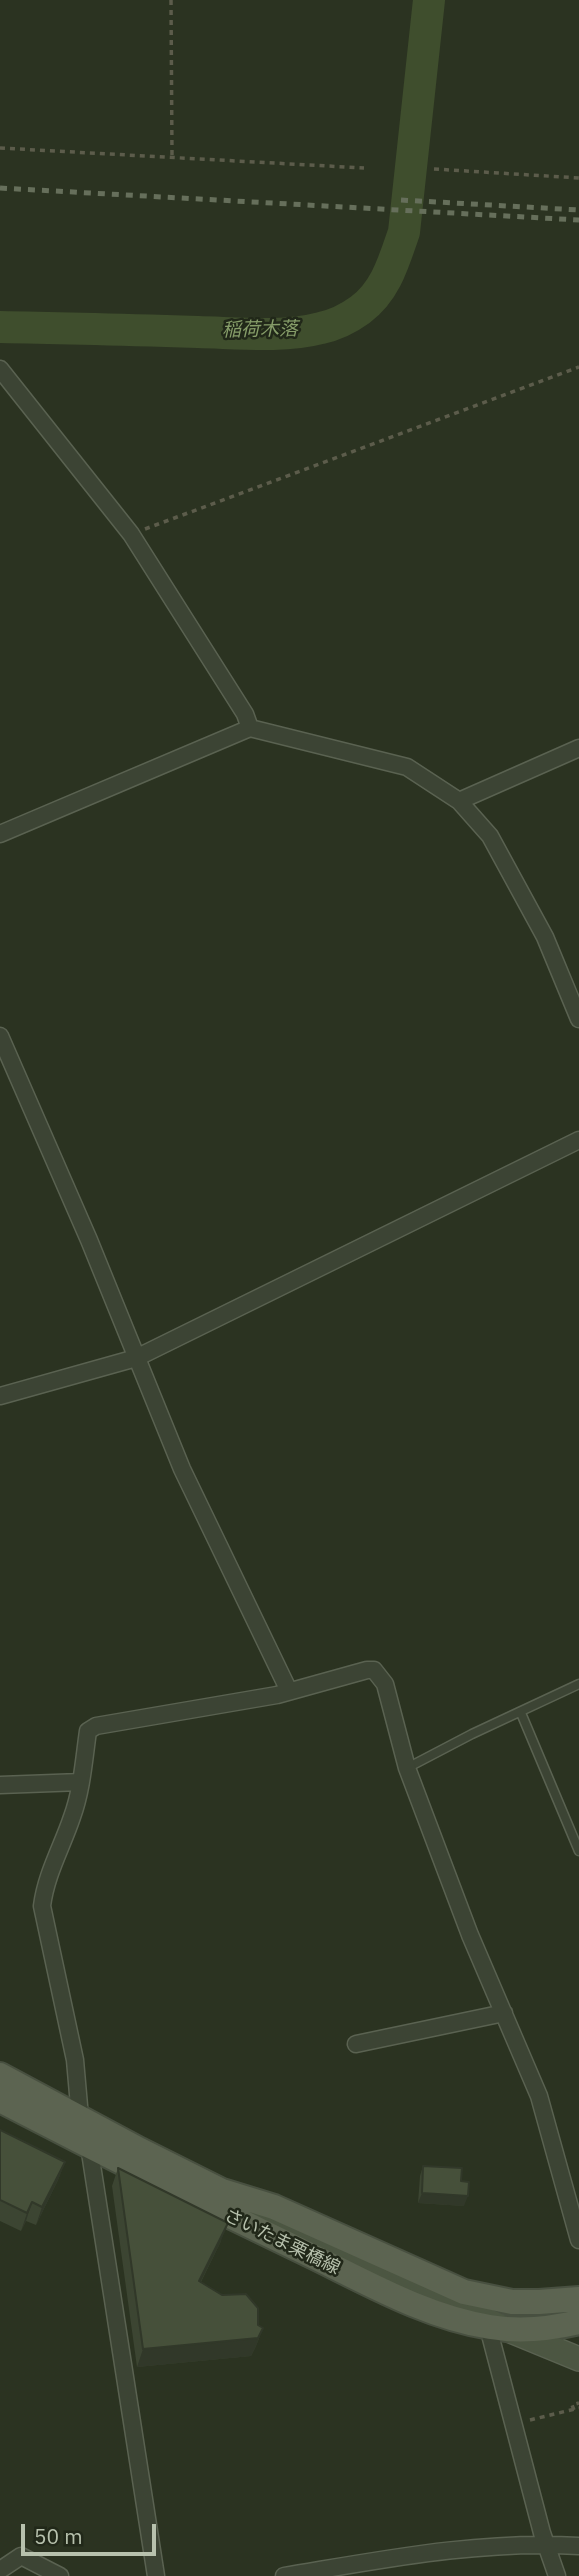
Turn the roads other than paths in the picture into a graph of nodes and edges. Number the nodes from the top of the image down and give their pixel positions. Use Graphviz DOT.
graph roads {
  1 [pos="0,369"];
  2 [pos="250,728"];
  3 [pos="579,748"];
  4 [pos="459,801"];
  5 [pos="0,834"];
  6 [pos="579,1019"];
  7 [pos="0,1036"];
  8 [pos="579,1140"];
  9 [pos="136,1358"];
  10 [pos="0,1396"];
  11 [pos="579,1685"];
  12 [pos="289,1691"];
  13 [pos="521,1713"];
  14 [pos="407,1769"];
  15 [pos="81,1782"];
  16 [pos="0,1785"];
  17 [pos="579,1851"];
  18 [pos="504,2013"];
  19 [pos="356,2044"];
  20 [pos="0,2074"];
  21 [pos="0,2100"];
  22 [pos="80,2117"];
  23 [pos="89,2146"];
  24 [pos="222,2191"];
  25 [pos="579,2240"];
  26 [pos="579,2299"];
  27 [pos="579,2322"];
  28 [pos="497,2328"];
  29 [pos="579,2333"];
  30 [pos="579,2344"];
  31 [pos="579,2359"];
  32 [pos="579,2374"];
  33 [pos="545,2544"];
  34 [pos="579,2546"];
  35 [pos="0,2570"];
  36 [pos="60,2576"];
  37 [pos="156,2576"];
  38 [pos="284,2576"];
  39 [pos="557,2576"];
  1 -- 2 [label="street"];
  2 -- 4 [label="street"];
  2 -- 5 [label="street"];
  3 -- 4 [label="street"];
  4 -- 6 [label="street"];
  7 -- 9 [label="street"];
  8 -- 9 [label="street"];
  9 -- 10 [label="street"];
  9 -- 12 [label="street"];
  11 -- 13 [label="lane"];
  12 -- 14 [label="street"];
  12 -- 15 [label="street"];
  13 -- 14 [label="lane"];
  13 -- 17 [label="lane"];
  14 -- 18 [label="street"];
  15 -- 16 [label="street"];
  15 -- 22 [label="street"];
  18 -- 19 [label="street"];
  18 -- 25 [label="street"];
  20 -- 22 [label="main road, さいたま栗橋線"];
  21 -- 23 [label="main road, さいたま栗橋線"];
  22 -- 24 [label="main road, さいたま栗橋線"];
  23 -- 28 [label="main road, さいたま栗橋線"];
  23 -- 37 [label="street"];
  24 -- 26 [label="main road, さいたま栗橋線"];
  24 -- 28 [label="street"];
  27 -- 28 [label="main road, さいたま栗橋線"];
  28 -- 31 [label="street"];
  28 -- 32 [label="street"];
  28 -- 33 [label="street"];
  29 -- 30 [label="street"];
  33 -- 34 [label="street"];
  33 -- 38 [label="street"];
  33 -- 39 [label="street"];
  35 -- 36 [label="street"];
}
